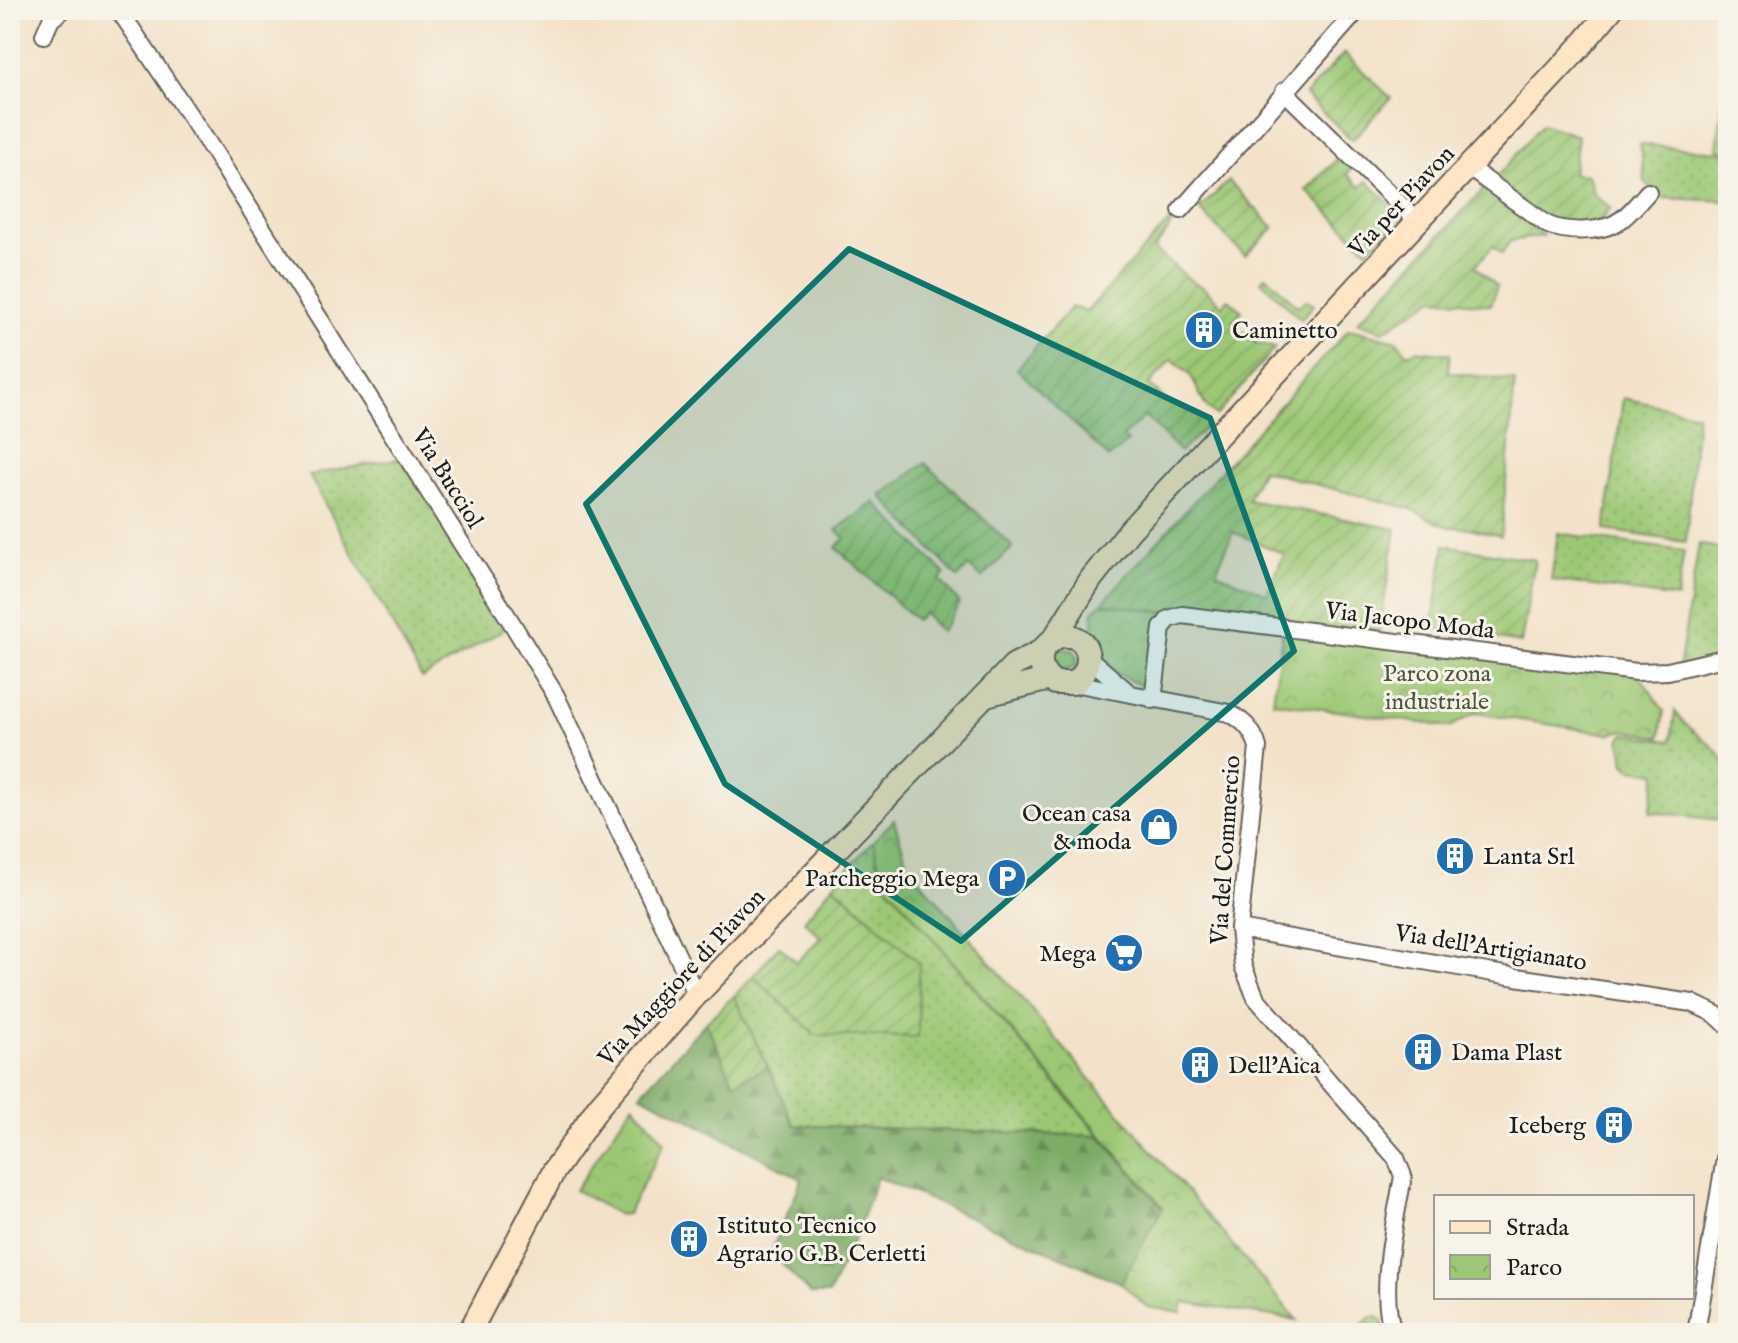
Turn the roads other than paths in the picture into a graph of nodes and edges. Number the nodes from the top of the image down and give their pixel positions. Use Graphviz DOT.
graph roads {
  1 [pos="63,10"];
  2 [pos="119,10"];
  3 [pos="1358,10"];
  4 [pos="1611,10"];
  5 [pos="44,35"];
  6 [pos="1284,91"];
  7 [pos="1468,167"];
  8 [pos="1648,192"];
  9 [pos="1181,210"];
  10 [pos="1418,222"];
  11 [pos="1066,646"];
  12 [pos="1728,657"];
  13 [pos="1050,679"];
  14 [pos="1074,683"];
  15 [pos="1129,693"];
  16 [pos="985,695"];
  17 [pos="1153,700"];
  18 [pos="1239,929"];
  19 [pos="696,995"];
  20 [pos="1728,1026"];
  21 [pos="1728,1140"];
  22 [pos="469,1333"];
  23 [pos="1394,1333"];
  24 [pos="1696,1333"];
  1 -- 5 [label="street"];
  2 -- 19 [label="street, Via Bucciol"];
  3 -- 6 [label="street"];
  4 -- 7 [label="main road, Via per Piavon"];
  6 -- 9 [label="street"];
  6 -- 10 [label="street"];
  7 -- 8 [label="street"];
  7 -- 10 [label="main road, Via per Piavon"];
  10 -- 11 [label="main road, Via per Piavon"];
  11 -- 13 [label="main road"];
  11 -- 14 [label="main road"];
  11 -- 15 [label="street, Via del Commercio"];
  11 -- 16 [label="main road, Via Maggiore di Piavon"];
  12 -- 17 [label="street, Via Jacopo Moda"];
  13 -- 14 [label="main road"];
  13 -- 16 [label="main road"];
  14 -- 15 [label="street, Via del Commercio"];
  15 -- 17 [label="street, Via del Commercio"];
  16 -- 19 [label="main road, Via Maggiore di Piavon"];
  17 -- 18 [label="street, Via del Commercio"];
  18 -- 20 [label="street, Via dell'Artigianato"];
  18 -- 23 [label="street, Via del Commercio"];
  19 -- 22 [label="main road, Via Maggiore di Piavon"];
  21 -- 24 [label="street"];
}
